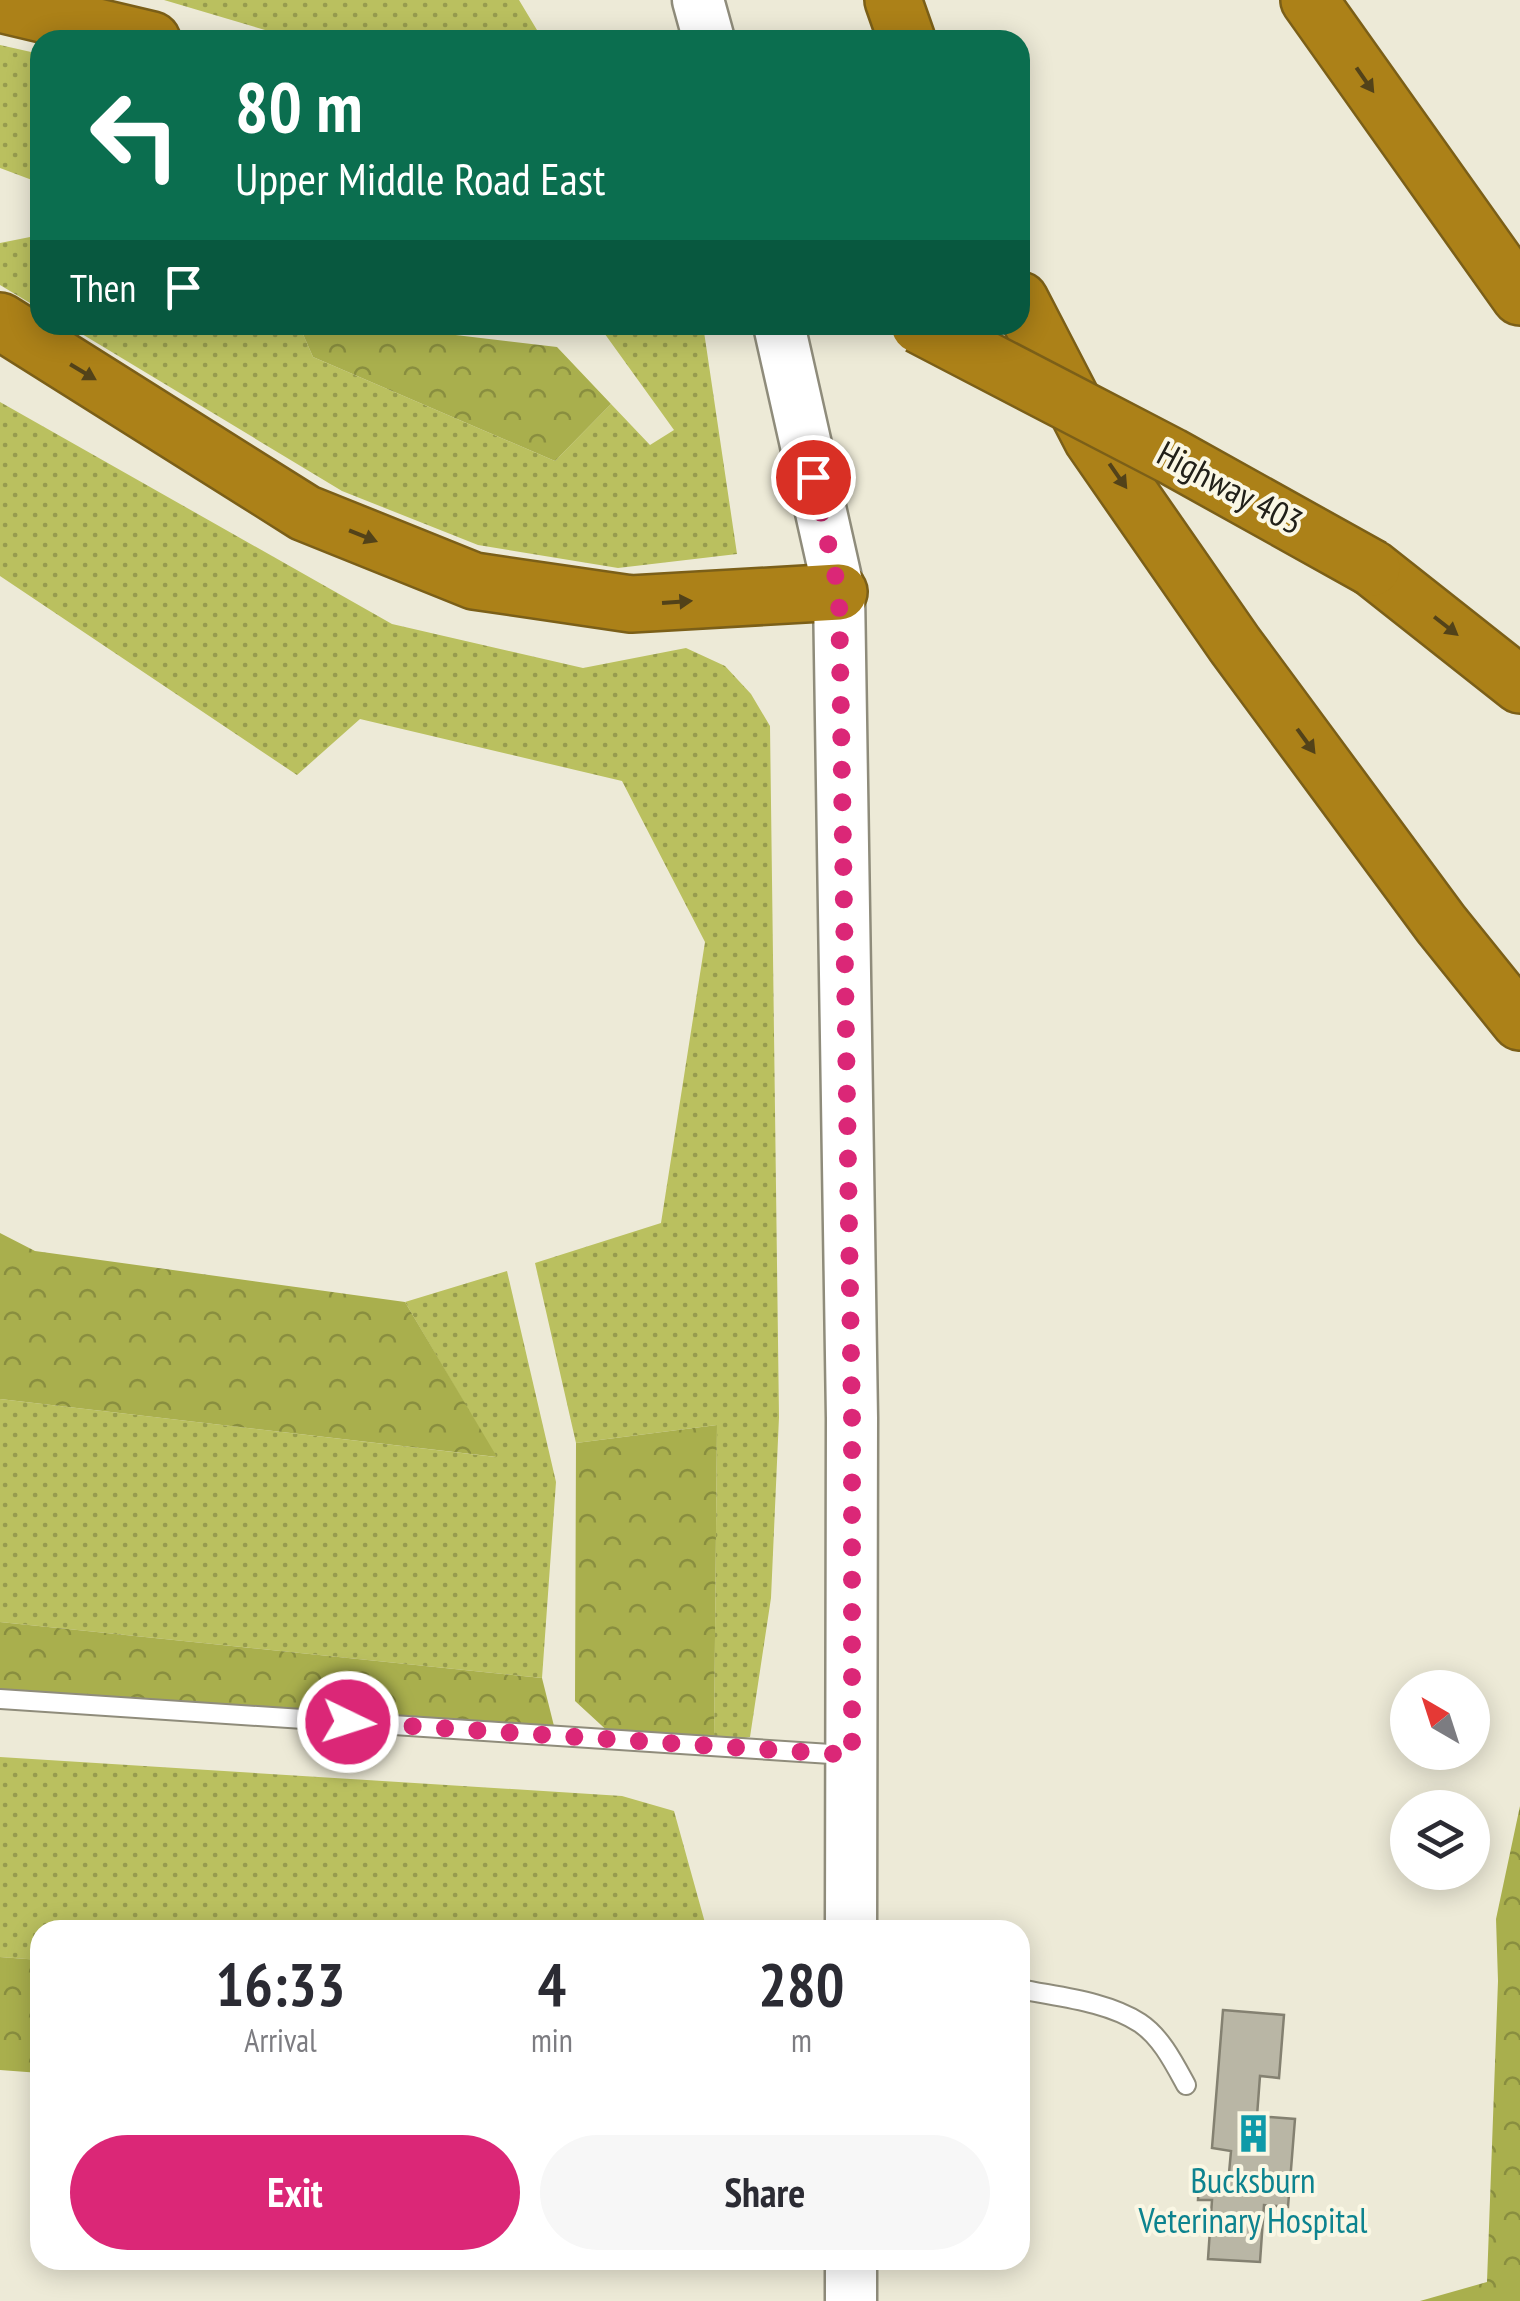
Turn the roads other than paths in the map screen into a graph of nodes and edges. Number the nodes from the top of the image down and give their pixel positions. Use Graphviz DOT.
graph roads {
  1 [pos="698,0"];
  2 [pos="894,0"];
  3 [pos="1309,0"];
  4 [pos="0,4"];
  5 [pos="110,30"];
  6 [pos="706,30"];
  7 [pos="904,30"];
  8 [pos="1520,298"];
  9 [pos="1030,319"];
  10 [pos="0,321"];
  11 [pos="782,335"];
  12 [pos="938,335"];
  13 [pos="839,592"];
  14 [pos="1520,684"];
  15 [pos="1520,1022"];
  16 [pos="0,1699"];
  17 [pos="852,1755"];
  18 [pos="852,1920"];
  19 [pos="1030,1991"];
  20 [pos="1186,2085"];
  21 [pos="851,2270"];
  22 [pos="851,2301"];
  1 -- 6 [label="main road"];
  2 -- 7 [label="highway"];
  3 -- 8 [label="highway, one-way"];
  4 -- 5 [label="highway"];
  9 -- 15 [label="highway, one-way"];
  10 -- 13 [label="highway, one-way"];
  11 -- 13 [label="main road"];
  12 -- 14 [label="highway, Highway 403, one-way, bridge"];
  13 -- 17 [label="main road"];
  16 -- 17 [label="lane"];
  17 -- 18 [label="main road"];
  19 -- 20 [label="lane"];
  21 -- 22 [label="main road"];
}
